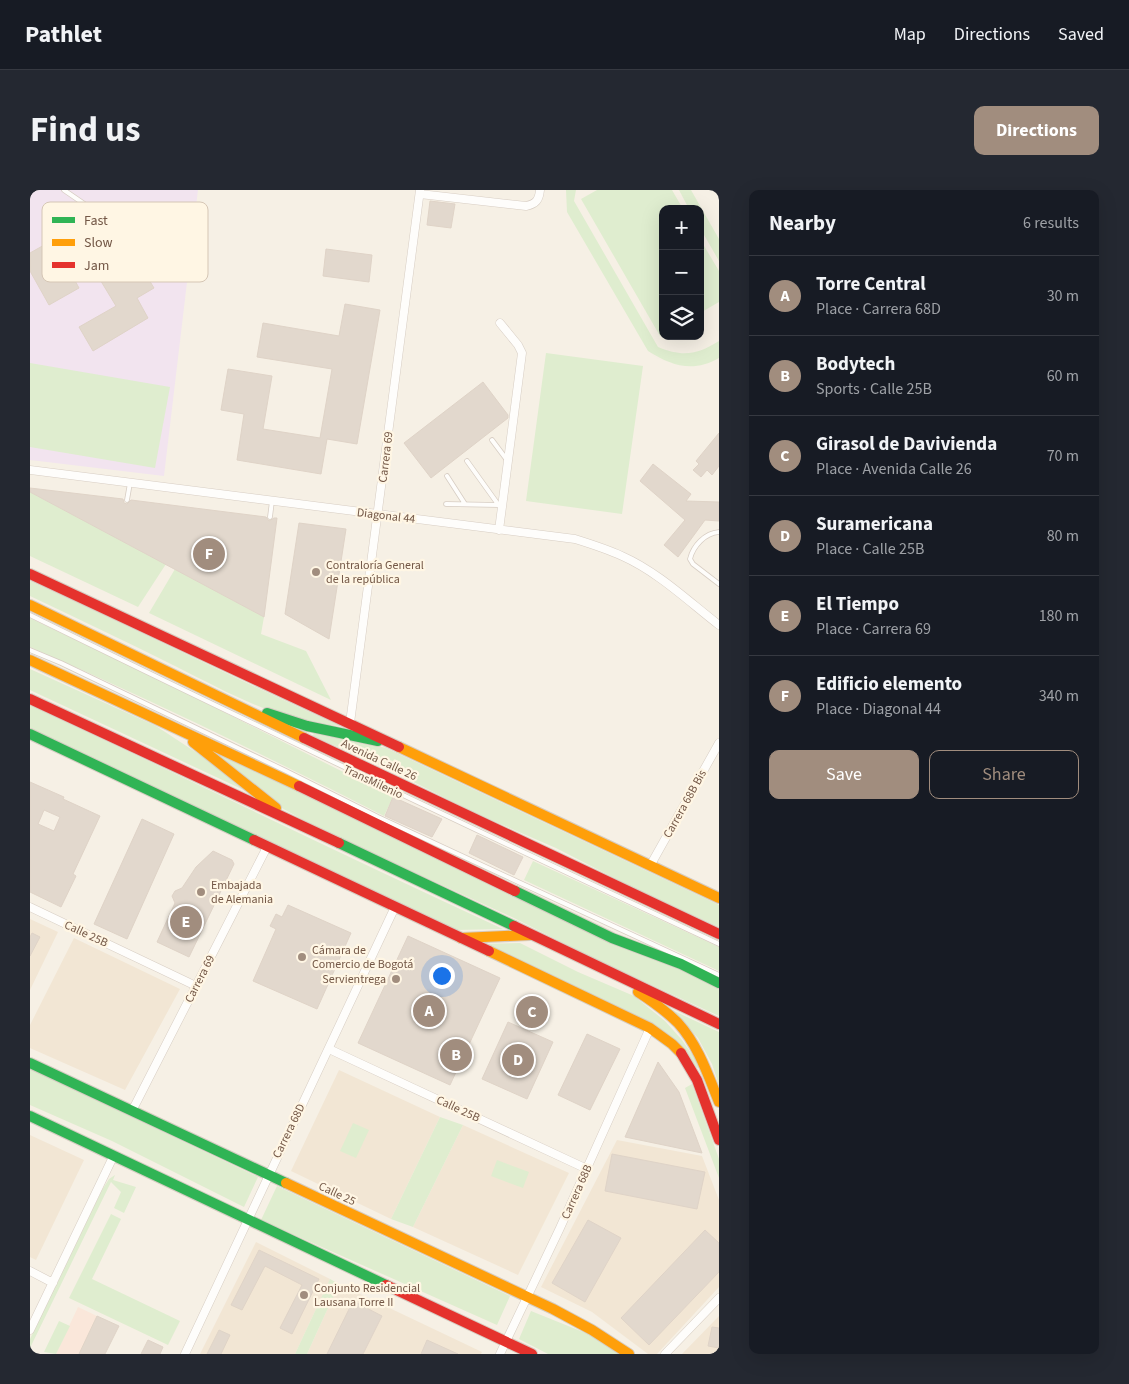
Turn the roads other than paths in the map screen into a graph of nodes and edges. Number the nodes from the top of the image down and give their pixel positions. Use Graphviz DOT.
graph roads {
  1 [pos="64,190"];
  2 [pos="540,190"];
  3 [pos="420,192"];
  4 [pos="81,202"];
  5 [pos="500,323"];
  6 [pos="492,440"];
  7 [pos="467,461"];
  8 [pos="508,462"];
  9 [pos="30,470"];
  10 [pos="446,476"];
  11 [pos="130,483"];
  12 [pos="127,500"];
  13 [pos="272,501"];
  14 [pos="446,504"];
  15 [pos="464,504"];
  16 [pos="500,506"];
  17 [pos="378,515"];
  18 [pos="270,517"];
  19 [pos="498,530"];
  20 [pos="719,532"];
  21 [pos="30,574"];
  22 [pos="719,584"];
  23 [pos="30,605"];
  24 [pos="30,615"];
  25 [pos="719,625"];
  26 [pos="30,650"];
  27 [pos="30,660"];
  28 [pos="223,698"];
  29 [pos="30,699"];
  30 [pos="160,720"];
  31 [pos="350,723"];
  32 [pos="30,734"];
  33 [pos="719,743"];
  34 [pos="394,744"];
  35 [pos="291,820"];
  36 [pos="267,847"];
  37 [pos="650,866"];
  38 [pos="705,891"];
  39 [pos="719,893"];
  40 [pos="719,898"];
  41 [pos="30,907"];
  42 [pos="394,907"];
  43 [pos="719,934"];
  44 [pos="532,935"];
  45 [pos="459,938"];
  46 [pos="719,944"];
  47 [pos="608,972"];
  48 [pos="719,975"];
  49 [pos="719,983"];
  50 [pos="196,986"];
  51 [pos="719,1024"];
  52 [pos="650,1028"];
  53 [pos="329,1049"];
  54 [pos="30,1063"];
  55 [pos="719,1102"];
  56 [pos="132,1111"];
  57 [pos="30,1116"];
  58 [pos="719,1140"];
  59 [pos="114,1155"];
  60 [pos="587,1169"];
  61 [pos="268,1176"];
  62 [pos="248,1219"];
  63 [pos="30,1271"];
  64 [pos="53,1283"];
  65 [pos="527,1296"];
  66 [pos="719,1298"];
  67 [pos="30,1330"];
  68 [pos="506,1340"];
  69 [pos="185,1354"];
  70 [pos="500,1354"];
  71 [pos="532,1354"];
  72 [pos="629,1354"];
  73 [pos="665,1354"];
  1 -- 4 [label="lane"];
  2 -- 3 [label="street"];
  3 -- 17 [label="street, Carrera 69"];
  5 -- 8 [label="street"];
  6 -- 8 [label="lane"];
  7 -- 16 [label="lane"];
  8 -- 16 [label="street"];
  9 -- 11 [label="street, Diagonal 44"];
  10 -- 15 [label="lane"];
  11 -- 12 [label="lane"];
  11 -- 13 [label="street, Diagonal 44"];
  13 -- 17 [label="street, Diagonal 44"];
  13 -- 18 [label="lane"];
  14 -- 15 [label="lane"];
  15 -- 16 [label="lane"];
  16 -- 19 [label="street"];
  17 -- 19 [label="street, Diagonal 44"];
  17 -- 31 [label="street, Carrera 69"];
  19 -- 25 [label="street, Diagonal 44"];
  20 -- 22 [label="lane"];
  21 -- 31 [label="main road, Avenida Calle 26"];
  23 -- 28 [label="main road, Avenida Calle 26"];
  24 -- 46 [label="lane, TransMilenio"];
  26 -- 48 [label="lane"];
  27 -- 30 [label="main road"];
  28 -- 34 [label="main road"];
  28 -- 43 [label="main road, Avenida Calle 26"];
  29 -- 35 [label="main road"];
  30 -- 35 [label="main road"];
  30 -- 49 [label="main road"];
  31 -- 34 [label="main road, Avenida Calle 26"];
  32 -- 36 [label="main road"];
  33 -- 37 [label="street, Carrera 68B Bis"];
  34 -- 37 [label="main road, Avenida Calle 26"];
  35 -- 44 [label="main road"];
  36 -- 42 [label="main road"];
  36 -- 50 [label="street, Carrera 69"];
  37 -- 38 [label="main road, Avenida Calle 26"];
  38 -- 39 [label="main road"];
  38 -- 40 [label="main road, Avenida Calle 26"];
  41 -- 50 [label="street, Calle 25B"];
  42 -- 45 [label="main road"];
  42 -- 53 [label="street, Carrera 68D"];
  44 -- 45 [label="main road"];
  44 -- 47 [label="main road"];
  45 -- 52 [label="main road"];
  47 -- 51 [label="main road"];
  47 -- 55 [label="main road"];
  50 -- 56 [label="street, Carrera 69"];
  52 -- 58 [label="main road"];
  52 -- 60 [label="street, Carrera 68B"];
  53 -- 60 [label="street, Calle 25B"];
  53 -- 61 [label="street, Carrera 68D"];
  54 -- 56 [label="main road, Calle 25"];
  56 -- 61 [label="main road, Calle 25"];
  57 -- 59 [label="main road"];
  59 -- 62 [label="main road"];
  59 -- 64 [label="street"];
  60 -- 65 [label="street, Carrera 68B"];
  61 -- 62 [label="street, Carrera 68D"];
  61 -- 65 [label="main road, Calle 25"];
  62 -- 68 [label="main road"];
  62 -- 69 [label="street, Carrera 68D"];
  63 -- 64 [label="street"];
  64 -- 67 [label="street"];
  65 -- 68 [label="street, Carrera 68B"];
  65 -- 72 [label="main road, Calle 25"];
  66 -- 73 [label="street"];
  68 -- 70 [label="street, Carrera 68B"];
  68 -- 71 [label="main road"];
}
